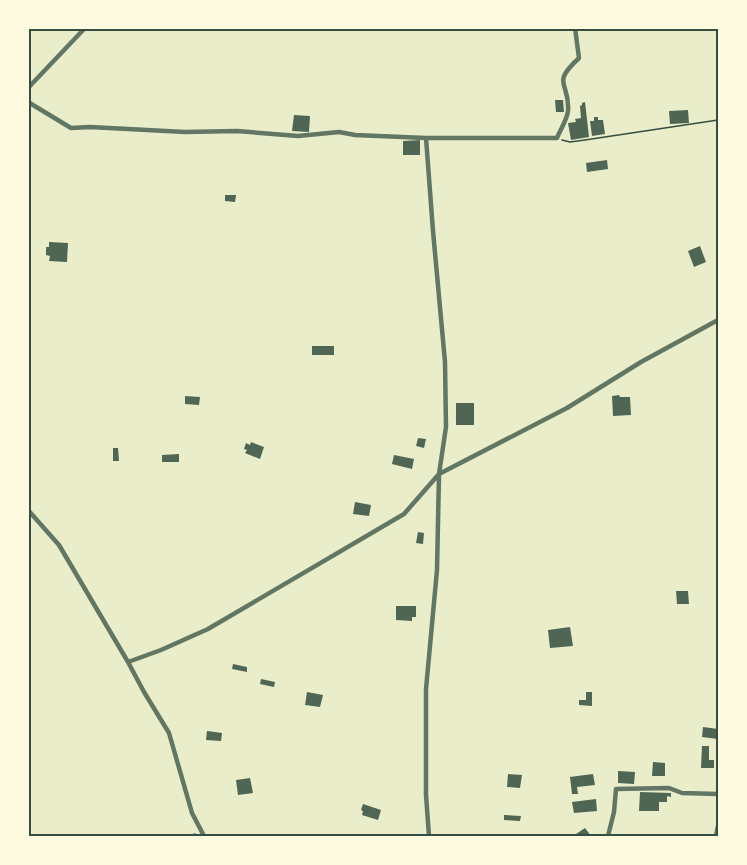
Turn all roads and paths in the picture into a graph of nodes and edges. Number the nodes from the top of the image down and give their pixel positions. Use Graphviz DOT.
graph roads {
  1 [pos="85,28"];
  2 [pos="575,28"];
  3 [pos="28,88"];
  4 [pos="28,102"];
  5 [pos="718,120"];
  6 [pos="426,138"];
  7 [pos="557,138"];
  8 [pos="718,320"];
  9 [pos="440,474"];
  10 [pos="28,510"];
  11 [pos="128,662"];
  12 [pos="718,794"];
  13 [pos="718,826"];
  14 [pos="204,837"];
  15 [pos="429,837"];
  16 [pos="608,837"];
  17 [pos="716,837"];
  1 -- 3 [label="street"];
  2 -- 7 [label="street"];
  4 -- 6 [label="street"];
  5 -- 7 [label="path"];
  6 -- 7 [label="street"];
  6 -- 9 [label="street"];
  8 -- 9 [label="street"];
  9 -- 11 [label="street"];
  9 -- 15 [label="street"];
  10 -- 11 [label="street"];
  11 -- 14 [label="street"];
  12 -- 16 [label="street"];
  13 -- 17 [label="street"];
}
